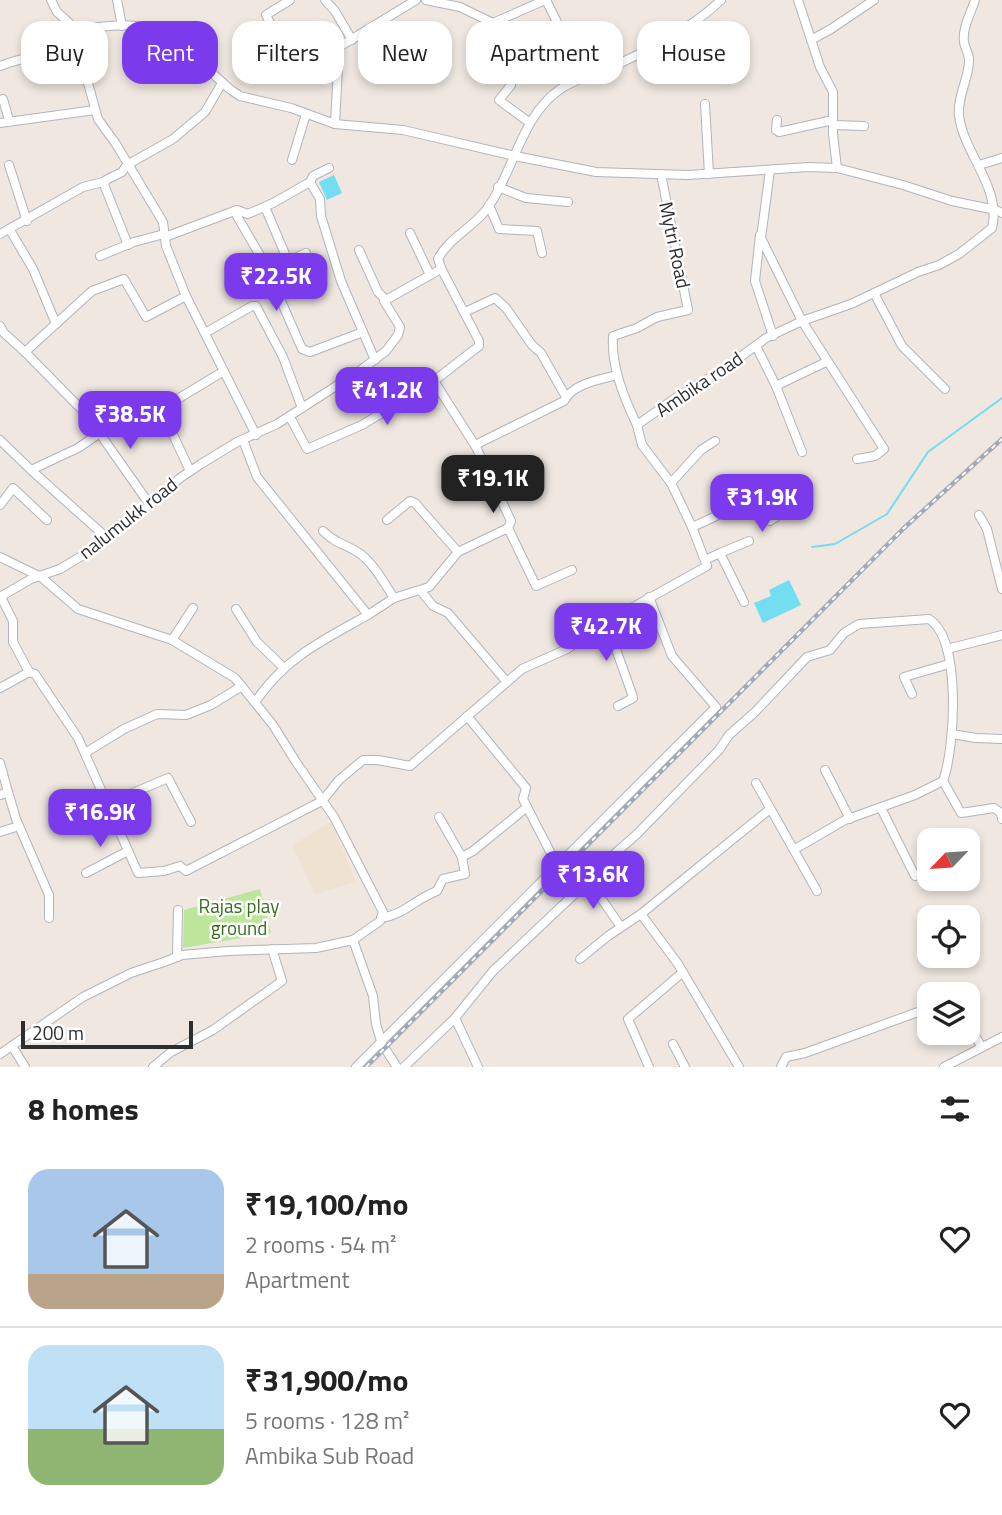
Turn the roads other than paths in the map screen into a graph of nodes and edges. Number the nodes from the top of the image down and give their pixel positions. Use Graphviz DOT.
graph roads {
  1 [pos="51,0"];
  2 [pos="117,0"];
  3 [pos="290,0"];
  4 [pos="325,0"];
  5 [pos="416,0"];
  6 [pos="546,0"];
  7 [pos="721,0"];
  8 [pos="798,0"];
  9 [pos="874,0"];
  10 [pos="975,0"];
  11 [pos="431,1"];
  12 [pos="67,21"];
  13 [pos="269,21"];
  14 [pos="556,21"];
  15 [pos="122,26"];
  16 [pos="108,27"];
  17 [pos="352,40"];
  18 [pos="811,40"];
  19 [pos="344,45"];
  20 [pos="21,58"];
  21 [pos="623,61"];
  22 [pos="0,66"];
  23 [pos="218,79"];
  24 [pos="222,83"];
  25 [pos="88,84"];
  26 [pos="338,84"];
  27 [pos="511,84"];
  28 [pos="569,84"];
  29 [pos="0,100"];
  30 [pos="705,104"];
  31 [pos="95,110"];
  32 [pos="306,114"];
  33 [pos="777,120"];
  34 [pos="4,122"];
  35 [pos="833,122"];
  36 [pos="530,123"];
  37 [pos="335,124"];
  38 [pos="864,126"];
  39 [pos="515,156"];
  40 [pos="1002,158"];
  41 [pos="292,160"];
  42 [pos="9,164"];
  43 [pos="127,165"];
  44 [pos="979,165"];
  45 [pos="329,168"];
  46 [pos="837,168"];
  47 [pos="770,170"];
  48 [pos="661,174"];
  49 [pos="709,174"];
  50 [pos="310,182"];
  51 [pos="104,184"];
  52 [pos="498,187"];
  53 [pos="568,202"];
  54 [pos="489,205"];
  55 [pos="265,207"];
  56 [pos="234,211"];
  57 [pos="999,211"];
  58 [pos="27,221"];
  59 [pos="10,230"];
  60 [pos="410,233"];
  61 [pos="0,234"];
  62 [pos="164,235"];
  63 [pos="128,245"];
  64 [pos="359,250"];
  65 [pos="306,253"];
  66 [pos="542,253"];
  67 [pos="100,256"];
  68 [pos="441,269"];
  69 [pos="430,275"];
  70 [pos="874,293"];
  71 [pos="186,296"];
  72 [pos="386,300"];
  73 [pos="465,312"];
  74 [pos="802,321"];
  75 [pos="56,324"];
  76 [pos="1,331"];
  77 [pos="363,332"];
  78 [pos="205,334"];
  79 [pos="773,336"];
  80 [pos="756,346"];
  81 [pos="25,352"];
  82 [pos="374,360"];
  83 [pos="826,362"];
  84 [pos="224,371"];
  85 [pos="617,375"];
  86 [pos="435,380"];
  87 [pos="776,386"];
  88 [pos="945,389"];
  89 [pos="110,397"];
  90 [pos="566,397"];
  91 [pos="302,408"];
  92 [pos="86,414"];
  93 [pos="290,416"];
  94 [pos="637,425"];
  95 [pos="100,433"];
  96 [pos="256,435"];
  97 [pos="0,440"];
  98 [pos="243,440"];
  99 [pos="715,441"];
  100 [pos="475,445"];
  101 [pos="802,452"];
  102 [pos="857,459"];
  103 [pos="31,470"];
  104 [pos="190,471"];
  105 [pos="753,480"];
  106 [pos="671,483"];
  107 [pos="739,502"];
  108 [pos="0,505"];
  109 [pos="149,505"];
  110 [pos="782,513"];
  111 [pos="979,515"];
  112 [pos="47,520"];
  113 [pos="387,520"];
  114 [pos="692,527"];
  115 [pos="508,528"];
  116 [pos="323,531"];
  117 [pos="106,537"];
  118 [pos="750,541"];
  119 [pos="458,552"];
  120 [pos="720,553"];
  121 [pos="0,556"];
  122 [pos="705,560"];
  123 [pos="999,560"];
  124 [pos="572,570"];
  125 [pos="41,576"];
  126 [pos="1002,589"];
  127 [pos="421,591"];
  128 [pos="1,597"];
  129 [pos="649,597"];
  130 [pos="394,598"];
  131 [pos="744,602"];
  132 [pos="193,608"];
  133 [pos="236,609"];
  134 [pos="368,615"];
  135 [pos="601,625"];
  136 [pos="1002,635"];
  137 [pos="172,640"];
  138 [pos="947,649"];
  139 [pos="949,664"];
  140 [pos="283,667"];
  141 [pos="29,672"];
  142 [pos="506,681"];
  143 [pos="242,686"];
  144 [pos="0,688"];
  145 [pos="912,694"];
  146 [pos="256,702"];
  147 [pos="618,706"];
  148 [pos="467,716"];
  149 [pos="952,734"];
  150 [pos="1002,739"];
  151 [pos="85,753"];
  152 [pos="0,763"];
  153 [pos="825,770"];
  154 [pos="943,780"];
  155 [pos="756,783"];
  156 [pos="4,794"];
  157 [pos="322,801"];
  158 [pos="107,804"];
  159 [pos="527,807"];
  160 [pos="881,808"];
  161 [pos="770,809"];
  162 [pos="1002,815"];
  163 [pos="439,817"];
  164 [pos="850,819"];
  165 [pos="191,822"];
  166 [pos="19,826"];
  167 [pos="0,832"];
  168 [pos="795,849"];
  169 [pos="128,851"];
  170 [pos="462,857"];
  171 [pos="558,867"];
  172 [pos="86,873"];
  173 [pos="915,876"];
  174 [pos="587,878"];
  175 [pos="817,891"];
  176 [pos="178,909"];
  177 [pos="641,914"];
  178 [pos="49,918"];
  179 [pos="381,918"];
  180 [pos="621,927"];
  181 [pos="352,940"];
  182 [pos="272,949"];
  183 [pos="177,957"];
  184 [pos="580,959"];
  185 [pos="683,972"];
  186 [pos="917,1012"];
  187 [pos="455,1018"];
  188 [pos="1002,1037"];
  189 [pos="382,1044"];
  190 [pos="673,1044"];
  191 [pos="12,1046"];
  192 [pos="981,1046"];
  193 [pos="0,1054"];
  194 [pos="26,1067"];
  195 [pos="153,1067"];
  196 [pos="356,1067"];
  197 [pos="397,1067"];
  198 [pos="404,1067"];
  199 [pos="478,1067"];
  200 [pos="649,1067"];
  201 [pos="685,1067"];
  202 [pos="739,1067"];
  203 [pos="781,1067"];
  204 [pos="944,1067"];
  1 -- 12 [label="street"];
  2 -- 15 [label="street"];
  3 -- 13 [label="street"];
  4 -- 17 [label="street"];
  5 -- 17 [label="street"];
  6 -- 11 [label="street"];
  6 -- 14 [label="street"];
  7 -- 21 [label="street"];
  8 -- 18 [label="street"];
  9 -- 18 [label="street"];
  10 -- 44 [label="street"];
  15 -- 16 [label="street"];
  17 -- 19 [label="street"];
  18 -- 35 [label="street"];
  20 -- 22 [label="street"];
  23 -- 24 [label="street"];
  24 -- 32 [label="street"];
  24 -- 43 [label="street"];
  25 -- 31 [label="street"];
  26 -- 37 [label="street"];
  27 -- 36 [label="street"];
  28 -- 36 [label="street"];
  29 -- 34 [label="street"];
  30 -- 49 [label="street"];
  31 -- 34 [label="street"];
  31 -- 43 [label="street"];
  32 -- 37 [label="street"];
  32 -- 41 [label="street"];
  33 -- 35 [label="street"];
  35 -- 38 [label="street"];
  35 -- 46 [label="street"];
  36 -- 39 [label="street"];
  37 -- 39 [label="street"];
  39 -- 48 [label="street"];
  39 -- 52 [label="street"];
  40 -- 44 [label="street"];
  42 -- 58 [label="street"];
  43 -- 51 [label="street"];
  43 -- 62 [label="street"];
  44 -- 57 [label="street"];
  45 -- 50 [label="street"];
  46 -- 47 [label="street"];
  46 -- 57 [label="street"];
  47 -- 49 [label="street"];
  47 -- 74 [label="street"];
  47 -- 79 [label="street"];
  48 -- 49 [label="street"];
  48 -- 85 [label="street, Mytri Road"];
  50 -- 55 [label="street"];
  50 -- 77 [label="street"];
  51 -- 58 [label="street"];
  51 -- 63 [label="street"];
  52 -- 53 [label="street"];
  52 -- 54 [label="street"];
  54 -- 66 [label="street"];
  54 -- 68 [label="street"];
  55 -- 56 [label="street"];
  55 -- 65 [label="street"];
  56 -- 62 [label="street"];
  56 -- 77 [label="street"];
  57 -- 70 [label="street, Ambika road"];
  58 -- 59 [label="street"];
  59 -- 61 [label="street"];
  59 -- 75 [label="street"];
  60 -- 69 [label="street"];
  62 -- 63 [label="street"];
  62 -- 71 [label="street"];
  63 -- 67 [label="street"];
  64 -- 72 [label="street"];
  68 -- 69 [label="street"];
  68 -- 73 [label="street"];
  69 -- 72 [label="street"];
  70 -- 74 [label="street, Ambika road"];
  70 -- 88 [label="street"];
  71 -- 75 [label="street"];
  71 -- 78 [label="street"];
  72 -- 82 [label="street, nalumukk road"];
  73 -- 86 [label="street"];
  73 -- 90 [label="street"];
  74 -- 79 [label="street, Ambika road"];
  74 -- 83 [label="street"];
  75 -- 81 [label="street"];
  76 -- 81 [label="street"];
  77 -- 82 [label="street"];
  78 -- 84 [label="street"];
  78 -- 91 [label="street"];
  79 -- 80 [label="street, Ambika road"];
  80 -- 87 [label="street"];
  80 -- 94 [label="street, Ambika road"];
  81 -- 92 [label="street"];
  82 -- 91 [label="street, nalumukk road"];
  83 -- 87 [label="street"];
  83 -- 102 [label="street"];
  84 -- 96 [label="street"];
  84 -- 104 [label="street"];
  85 -- 90 [label="street"];
  85 -- 94 [label="street, Mytri Road"];
  86 -- 93 [label="street"];
  86 -- 100 [label="street"];
  87 -- 101 [label="street"];
  89 -- 92 [label="street"];
  90 -- 100 [label="street"];
  91 -- 93 [label="street, nalumukk road"];
  92 -- 95 [label="street"];
  93 -- 96 [label="street, nalumukk road"];
  94 -- 106 [label="street, Ambika road"];
  95 -- 103 [label="street"];
  95 -- 109 [label="street"];
  96 -- 98 [label="street, nalumukk road"];
  97 -- 103 [label="street"];
  98 -- 104 [label="street, nalumukk road"];
  98 -- 134 [label="street"];
  99 -- 106 [label="street"];
  100 -- 115 [label="street"];
  103 -- 117 [label="street"];
  104 -- 109 [label="street, nalumukk road"];
  105 -- 107 [label="street"];
  106 -- 114 [label="street, Ambika road"];
  107 -- 110 [label="street"];
  107 -- 114 [label="street"];
  108 -- 112 [label="street"];
  109 -- 117 [label="street, nalumukk road"];
  111 -- 123 [label="street"];
  113 -- 119 [label="street"];
  114 -- 122 [label="street, Ambika road"];
  115 -- 119 [label="street"];
  115 -- 124 [label="street"];
  116 -- 130 [label="street"];
  117 -- 125 [label="street, nalumukk road"];
  118 -- 120 [label="street"];
  119 -- 127 [label="street"];
  120 -- 122 [label="street"];
  120 -- 131 [label="street"];
  121 -- 125 [label="street"];
  122 -- 129 [label="street"];
  123 -- 126 [label="street"];
  125 -- 128 [label="street, nalumukk road"];
  125 -- 137 [label="street"];
  127 -- 130 [label="street"];
  127 -- 142 [label="street"];
  128 -- 141 [label="street"];
  129 -- 135 [label="street"];
  129 -- 171 [label="street"];
  130 -- 134 [label="street"];
  132 -- 137 [label="street"];
  133 -- 140 [label="street"];
  134 -- 140 [label="street"];
  135 -- 142 [label="street"];
  135 -- 147 [label="street"];
  136 -- 138 [label="street"];
  137 -- 143 [label="street"];
  138 -- 139 [label="street"];
  138 -- 174 [label="street"];
  139 -- 145 [label="street"];
  139 -- 149 [label="street"];
  140 -- 146 [label="street"];
  141 -- 144 [label="street"];
  141 -- 151 [label="street"];
  142 -- 148 [label="street"];
  143 -- 146 [label="street"];
  143 -- 151 [label="street"];
  146 -- 157 [label="street"];
  148 -- 157 [label="street"];
  148 -- 159 [label="street"];
  149 -- 150 [label="street"];
  149 -- 154 [label="street"];
  151 -- 158 [label="street"];
  152 -- 156 [label="street"];
  153 -- 164 [label="street"];
  154 -- 160 [label="street"];
  154 -- 162 [label="street"];
  155 -- 161 [label="street"];
  156 -- 166 [label="street"];
  157 -- 169 [label="street"];
  157 -- 179 [label="street"];
  158 -- 165 [label="street"];
  158 -- 169 [label="street"];
  159 -- 170 [label="street"];
  159 -- 171 [label="street"];
  160 -- 164 [label="street"];
  160 -- 173 [label="street"];
  161 -- 168 [label="street"];
  161 -- 177 [label="street"];
  163 -- 170 [label="street"];
  164 -- 168 [label="street"];
  166 -- 167 [label="street"];
  166 -- 178 [label="street"];
  168 -- 175 [label="street"];
  169 -- 172 [label="street"];
  170 -- 179 [label="street"];
  171 -- 189 [label="street"];
  174 -- 180 [label="street"];
  174 -- 187 [label="street"];
  176 -- 183 [label="street"];
  177 -- 180 [label="street"];
  177 -- 185 [label="street"];
  179 -- 181 [label="street"];
  180 -- 184 [label="street"];
  181 -- 182 [label="street"];
  181 -- 189 [label="street"];
  182 -- 183 [label="street"];
  182 -- 195 [label="street"];
  183 -- 191 [label="street"];
  185 -- 200 [label="street"];
  185 -- 202 [label="street"];
  186 -- 203 [label="street"];
  187 -- 198 [label="street"];
  187 -- 199 [label="street"];
  188 -- 192 [label="street"];
  189 -- 196 [label="street"];
  189 -- 197 [label="street"];
  190 -- 201 [label="street"];
  191 -- 193 [label="street"];
  191 -- 194 [label="street"];
  192 -- 204 [label="street"];
}
